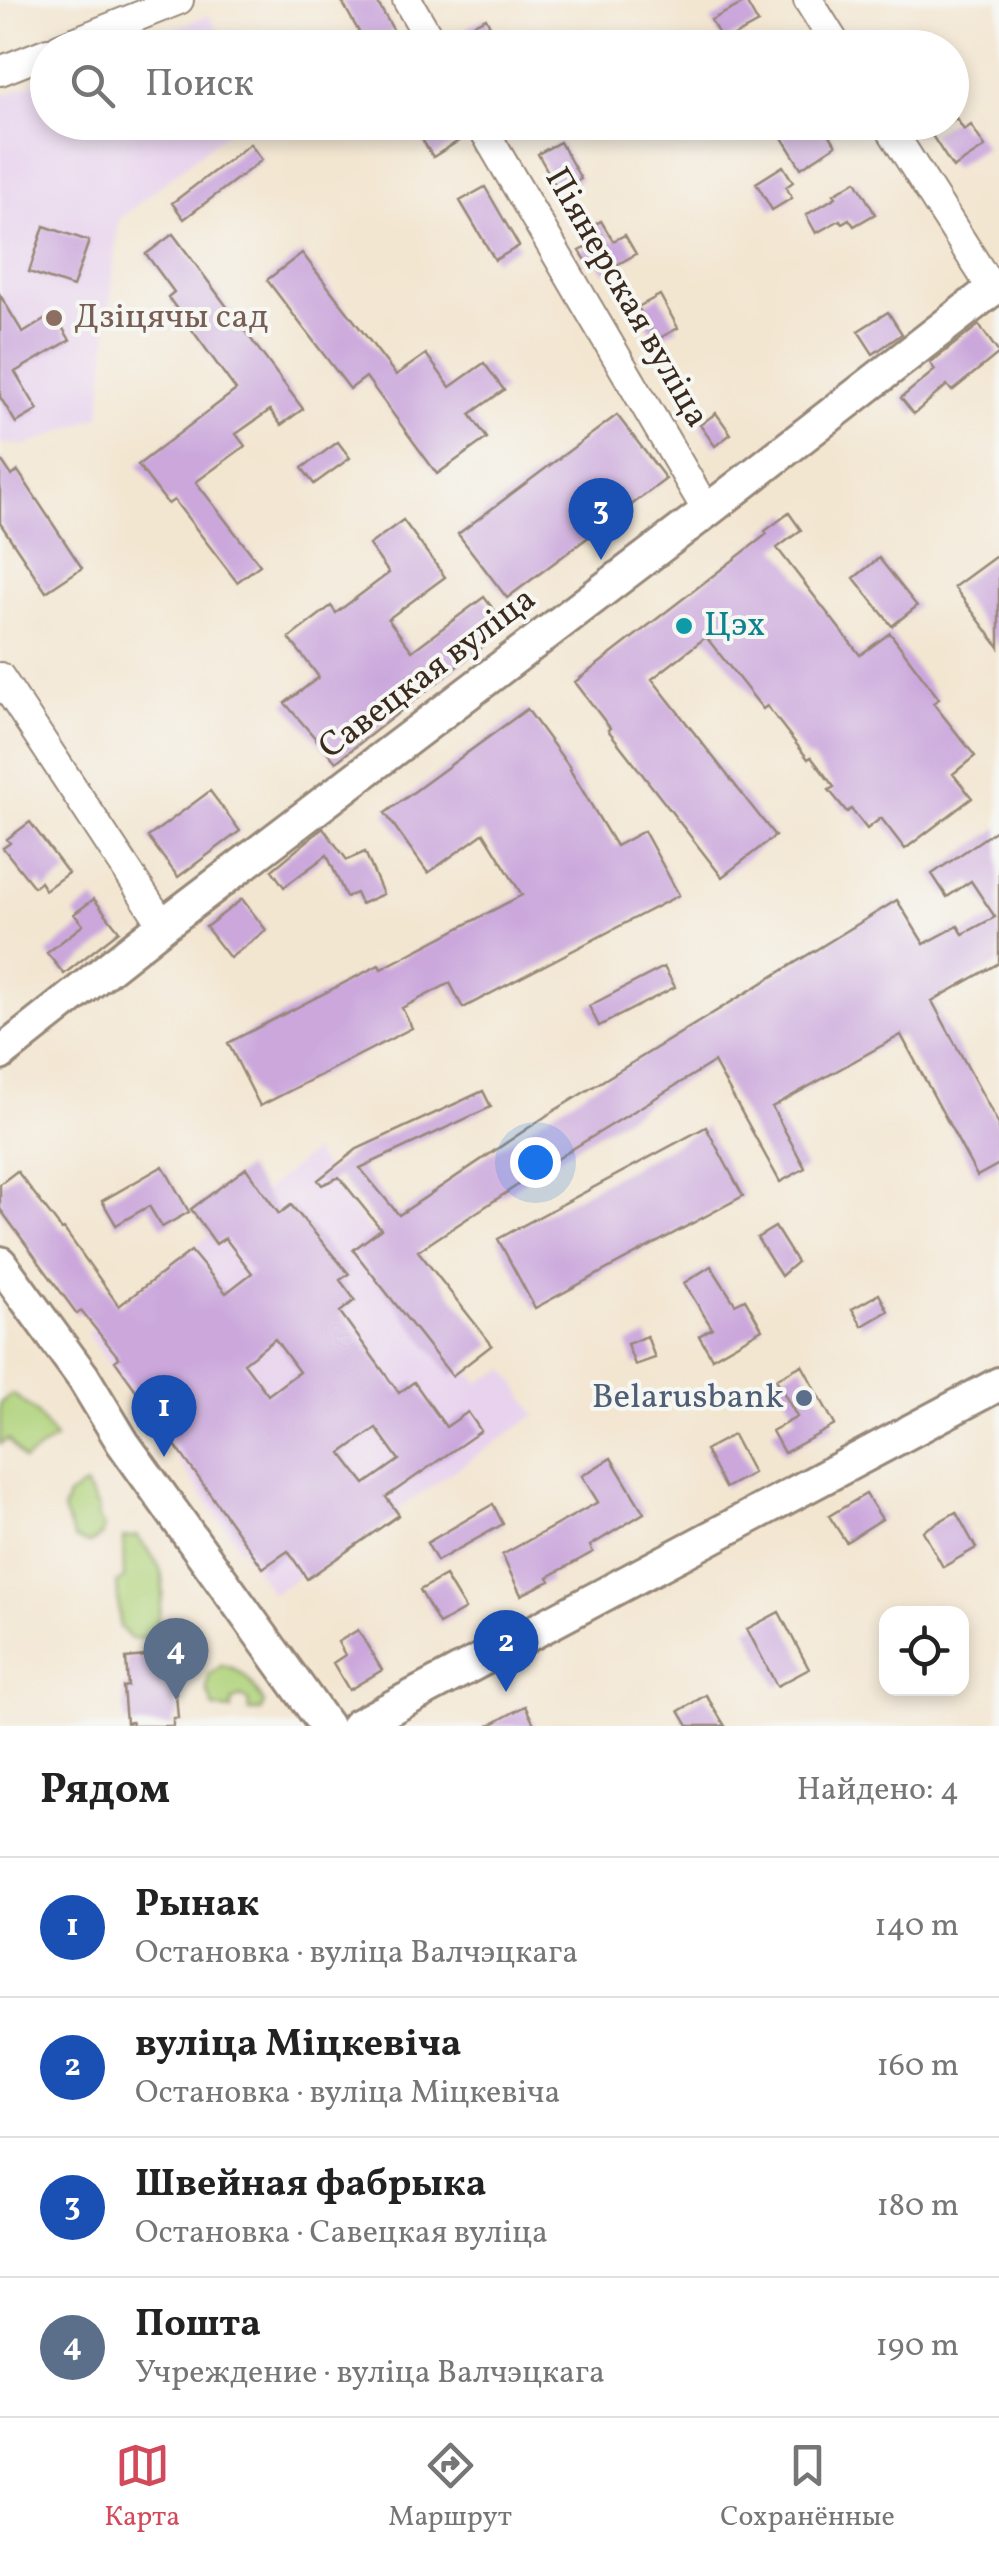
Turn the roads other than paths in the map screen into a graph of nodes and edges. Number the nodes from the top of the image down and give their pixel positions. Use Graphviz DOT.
graph roads {
  1 [pos="180,0"];
  2 [pos="407,0"];
  3 [pos="808,0"];
  4 [pos="104,30"];
  5 [pos="424,30"];
  6 [pos="827,30"];
  7 [pos="30,59"];
  8 [pos="0,71"];
  9 [pos="490,140"];
  10 [pos="898,140"];
  11 [pos="996,287"];
  12 [pos="708,511"];
  13 [pos="0,677"];
  14 [pos="163,926"];
  15 [pos="0,1054"];
  16 [pos="0,1263"];
  17 [pos="999,1384"];
  18 [pos="326,1726"];
  19 [pos="357,1726"];
  1 -- 4 [label="street"];
  2 -- 5 [label="street"];
  3 -- 6 [label="street"];
  7 -- 8 [label="street"];
  9 -- 12 [label="street, Піянерская вуліца"];
  10 -- 11 [label="street"];
  11 -- 12 [label="street, Савецкая вуліца"];
  12 -- 14 [label="street, Савецкая вуліца"];
  13 -- 14 [label="street"];
  14 -- 15 [label="street, Савецкая вуліца"];
  16 -- 18 [label="street"];
  17 -- 19 [label="street"];
}
